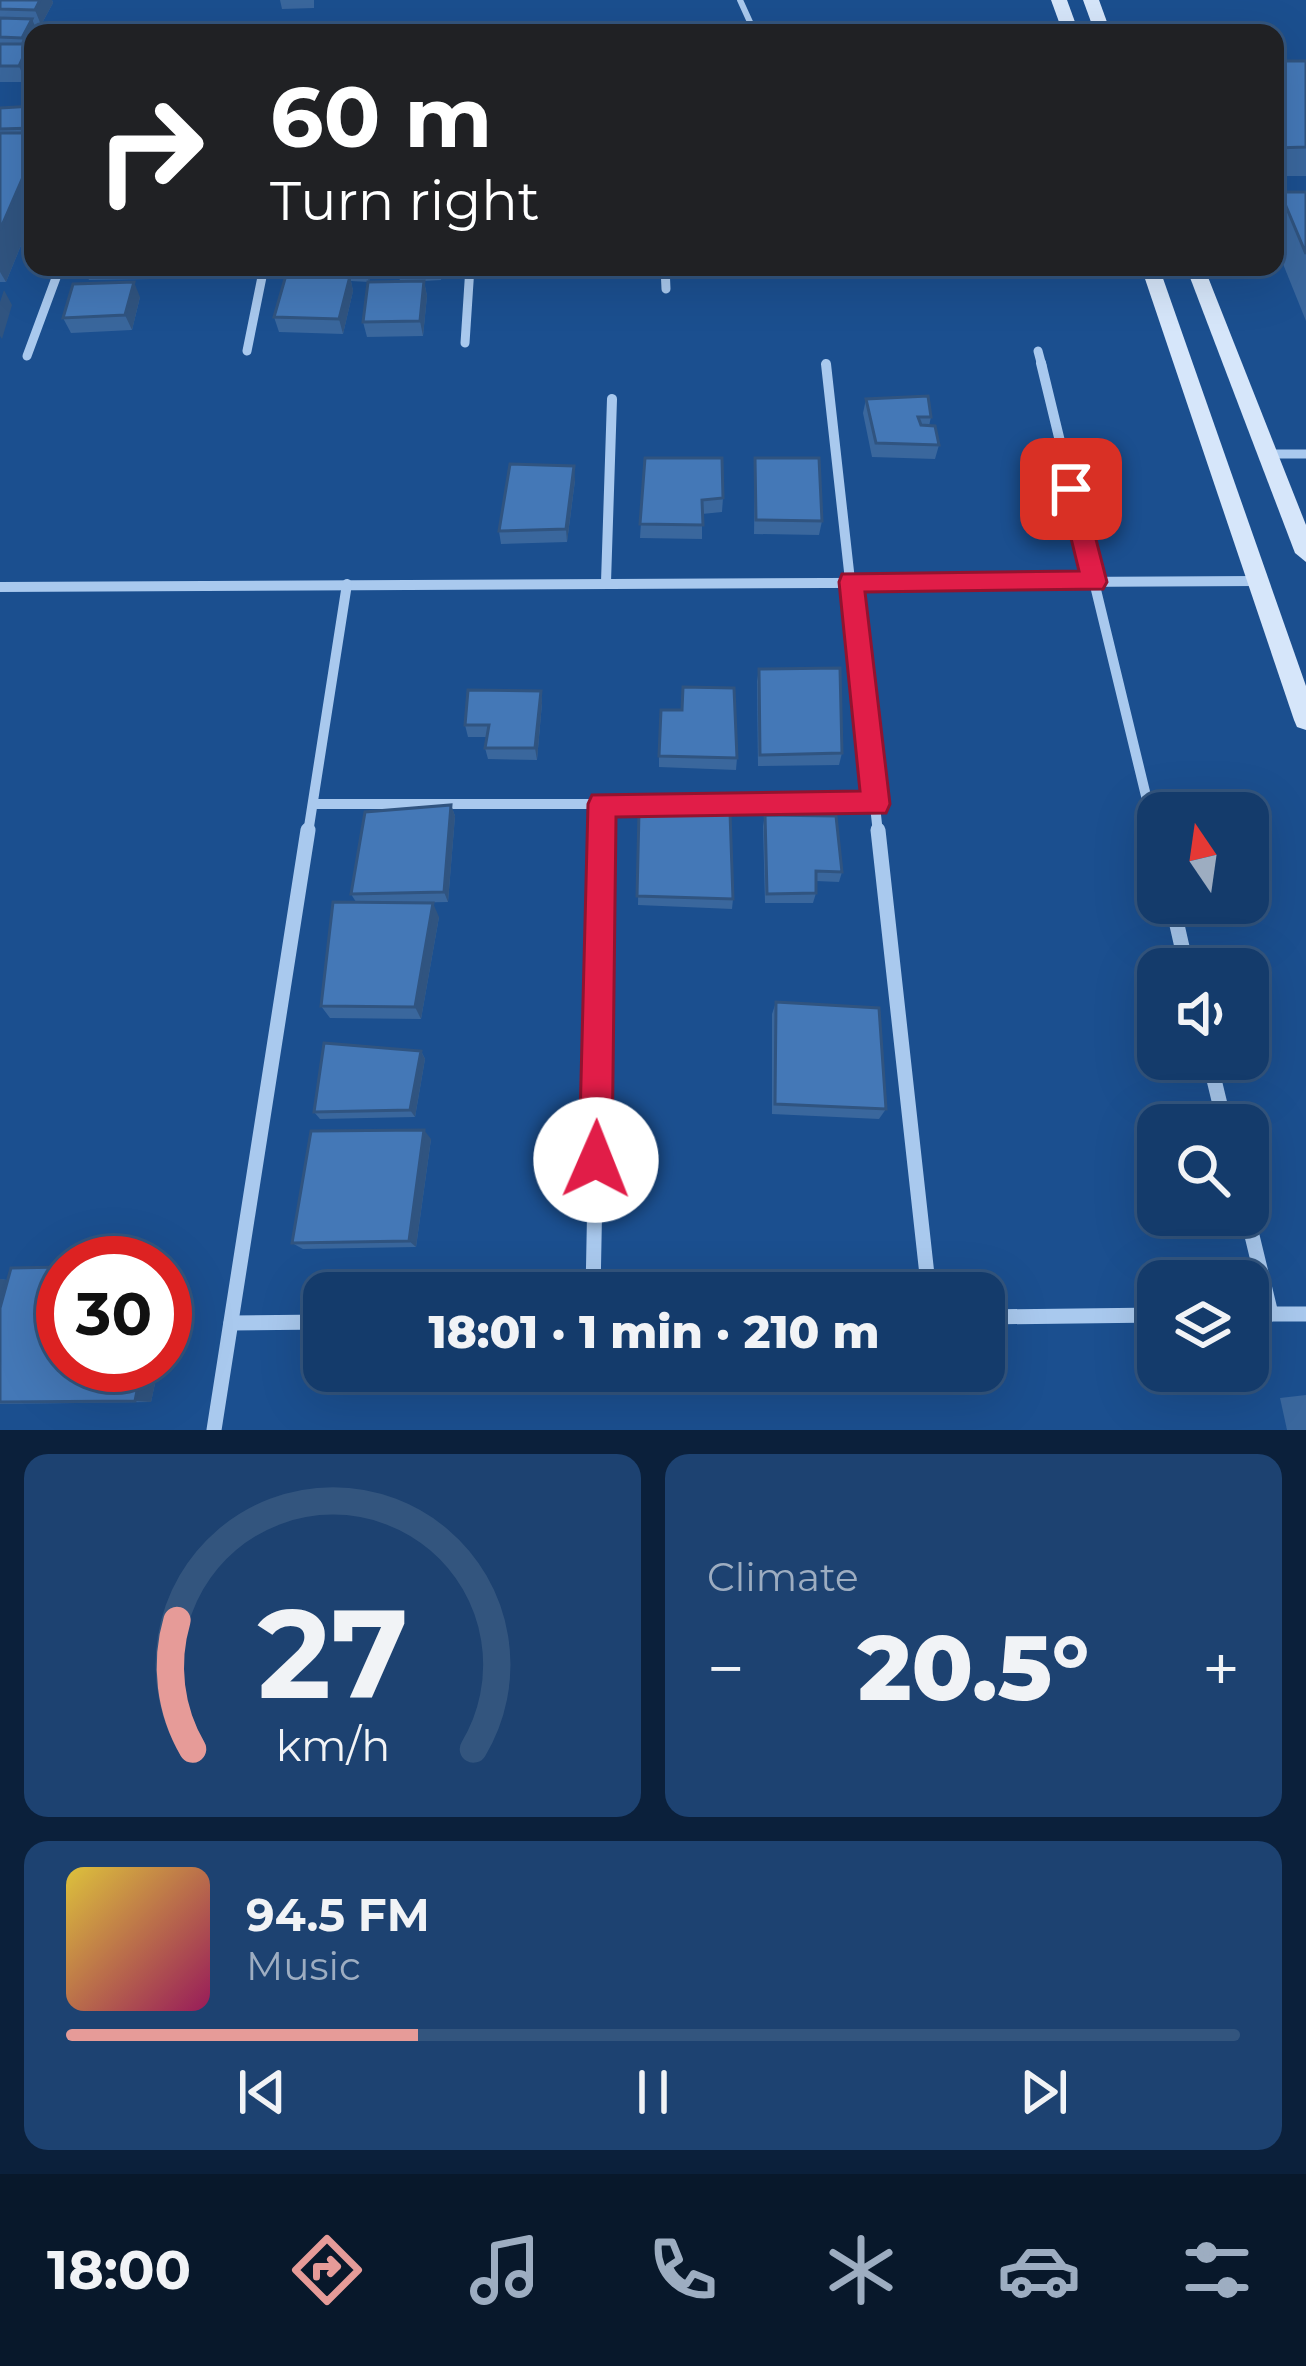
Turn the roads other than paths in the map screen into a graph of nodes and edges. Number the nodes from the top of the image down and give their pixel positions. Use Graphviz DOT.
graph roads {
  1 [pos="57,276"];
  2 [pos="262,276"];
  3 [pos="469,276"];
  4 [pos="665,276"];
  5 [pos="1153,276"];
  6 [pos="1199,276"];
  7 [pos="666,289"];
  8 [pos="465,343"];
  9 [pos="247,351"];
  10 [pos="1038,351"];
  11 [pos="27,356"];
  12 [pos="826,364"];
  13 [pos="612,399"];
  14 [pos="1269,454"];
  15 [pos="1306,454"];
  16 [pos="1306,553"];
  17 [pos="1257,581"];
  18 [pos="851,582"];
  19 [pos="1094,582"];
  20 [pos="606,583"];
  21 [pos="347,584"];
  22 [pos="0,587"];
  23 [pos="1306,720"];
  24 [pos="1145,792"];
  25 [pos="313,804"];
  26 [pos="602,804"];
  27 [pos="876,804"];
  28 [pos="1252,1236"];
  29 [pos="593,1272"];
  30 [pos="927,1272"];
  31 [pos="1271,1314"];
  32 [pos="1306,1314"];
  33 [pos="1137,1315"];
  34 [pos="1005,1317"];
  35 [pos="303,1322"];
  36 [pos="231,1323"];
  37 [pos="214,1430"];
  1 -- 11 [label="street"];
  2 -- 9 [label="street"];
  3 -- 8 [label="street"];
  4 -- 7 [label="street"];
  5 -- 17 [label="street"];
  6 -- 14 [label="street"];
  10 -- 19 [label="street"];
  12 -- 18 [label="street"];
  13 -- 20 [label="street"];
  14 -- 15 [label="lane"];
  14 -- 16 [label="street"];
  17 -- 19 [label="street"];
  17 -- 23 [label="street"];
  18 -- 19 [label="street"];
  18 -- 20 [label="street"];
  18 -- 27 [label="street"];
  19 -- 24 [label="street"];
  20 -- 21 [label="street"];
  21 -- 22 [label="street"];
  21 -- 25 [label="street"];
  25 -- 26 [label="street"];
  25 -- 36 [label="street"];
  26 -- 27 [label="street"];
  26 -- 29 [label="street"];
  27 -- 30 [label="street"];
  28 -- 31 [label="street"];
  31 -- 32 [label="street"];
  33 -- 34 [label="street"];
  35 -- 36 [label="street"];
  36 -- 37 [label="street"];
}
